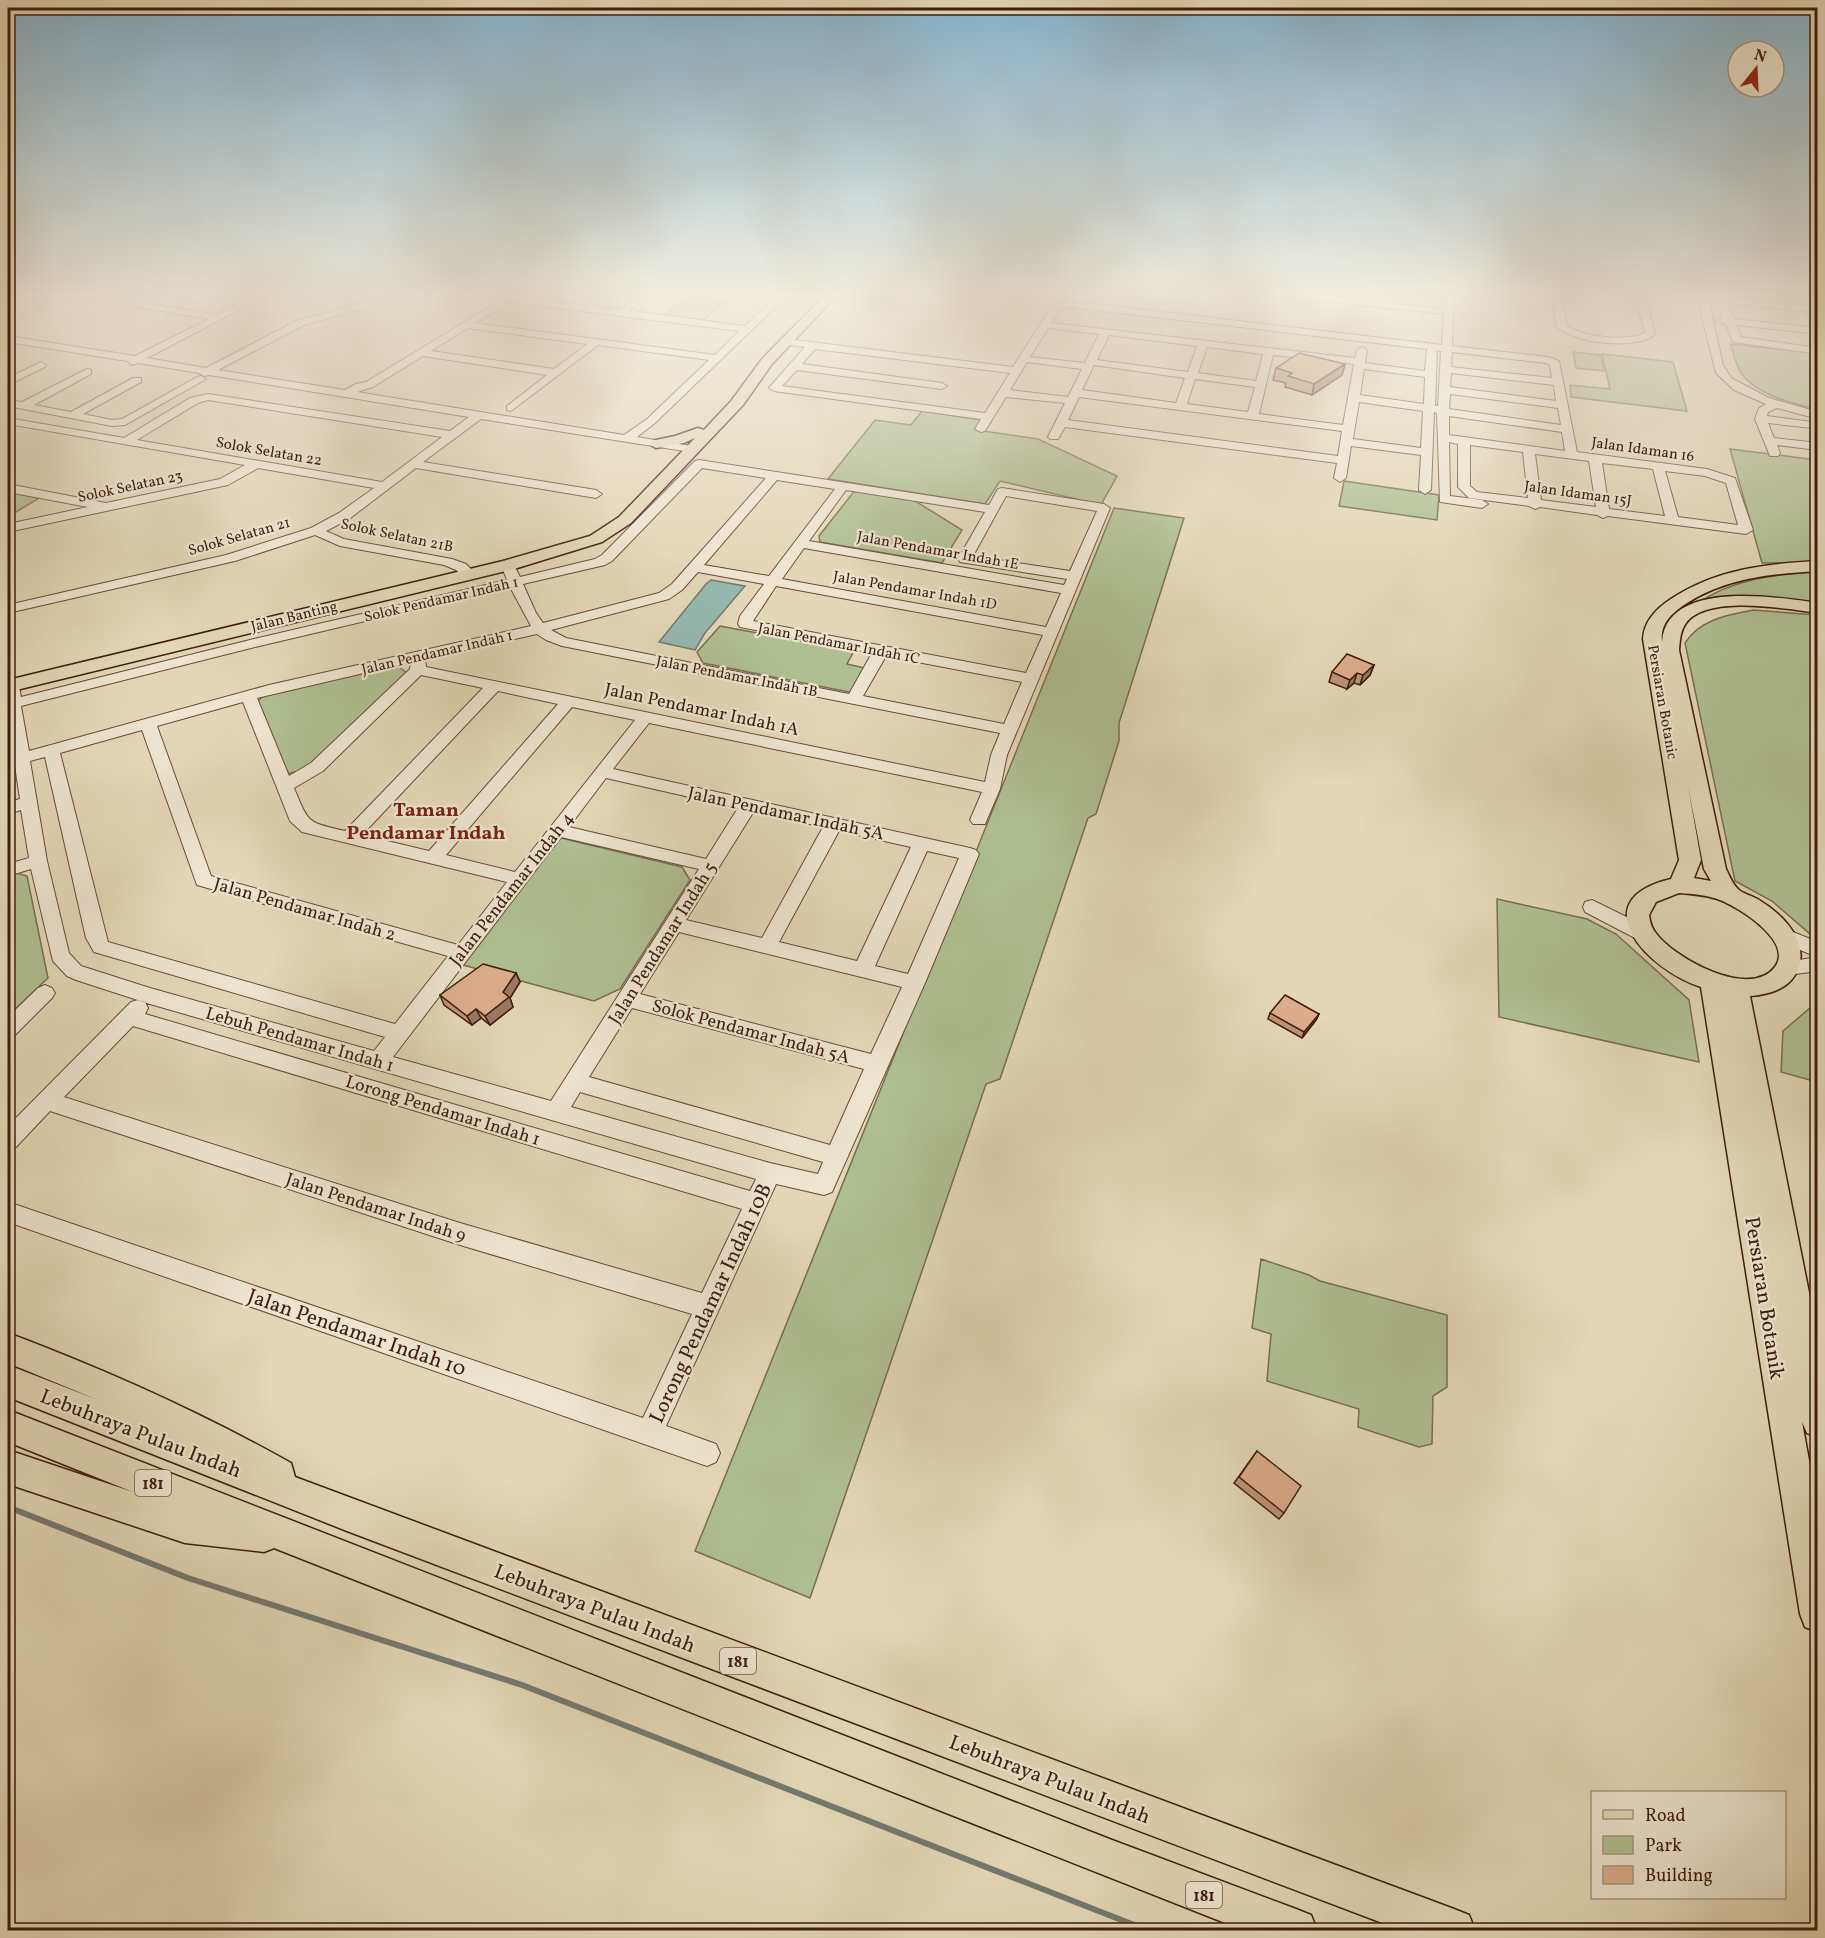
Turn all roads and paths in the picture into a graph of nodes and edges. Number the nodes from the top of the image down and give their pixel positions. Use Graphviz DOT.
graph roads {
  1 [pos="62,385"];
  2 [pos="127,385"];
  3 [pos="186,385"];
  4 [pos="252,385"];
  5 [pos="287,385"];
  6 [pos="365,385"];
  7 [pos="372,385"];
  8 [pos="540,385"];
  9 [pos="688,385"];
  10 [pos="749,385"];
  11 [pos="938,385"];
  12 [pos="1008,385"];
  13 [pos="1082,385"];
  14 [pos="1187,385"];
  15 [pos="1261,385"];
  16 [pos="1356,385"];
  17 [pos="1430,385"];
  18 [pos="1445,385"];
  19 [pos="1559,385"];
  20 [pos="1737,385"];
  21 [pos="1747,385"];
  22 [pos="942,386"];
  23 [pos="774,387"];
  24 [pos="393,389"];
  25 [pos="746,389"];
  26 [pos="1445,390"];
  27 [pos="347,393"];
  28 [pos="417,393"];
  29 [pos="1004,393"];
  30 [pos="1766,394"];
  31 [pos="1075,397"];
  32 [pos="1354,398"];
  33 [pos="8,403"];
  34 [pos="1776,404"];
  35 [pos="1563,405"];
  36 [pos="23,406"];
  37 [pos="1180,406"];
  38 [pos="512,408"];
  39 [pos="926,408"];
  40 [pos="1427,408"];
  41 [pos="1443,411"];
  42 [pos="1814,412"];
  43 [pos="71,416"];
  44 [pos="1253,416"];
  45 [pos="477,417"];
  46 [pos="988,417"];
  47 [pos="1761,419"];
  48 [pos="8,421"];
  49 [pos="1062,423"];
  50 [pos="1818,426"];
  51 [pos="639,429"];
  52 [pos="981,429"];
  53 [pos="1350,429"];
  54 [pos="1567,429"];
  55 [pos="704,433"];
  56 [pos="452,435"];
  57 [pos="1054,437"];
  58 [pos="1443,438"];
  59 [pos="627,439"];
  60 [pos="127,441"];
  61 [pos="1464,441"];
  62 [pos="1770,441"];
  63 [pos="1347,442"];
  64 [pos="656,447"];
  65 [pos="1818,447"];
  66 [pos="1529,449"];
  67 [pos="1426,452"];
  68 [pos="1774,453"];
  69 [pos="688,454"];
  70 [pos="1572,455"];
  71 [pos="1595,458"];
  72 [pos="1344,460"];
  73 [pos="255,464"];
  74 [pos="412,464"];
  75 [pos="1658,466"];
  76 [pos="662,471"];
  77 [pos="774,476"];
  78 [pos="1340,478"];
  79 [pos="384,486"];
  80 [pos="843,486"];
  81 [pos="8,488"];
  82 [pos="1425,490"];
  83 [pos="596,494"];
  84 [pos="1535,505"];
  85 [pos="111,508"];
  86 [pos="992,509"];
  87 [pos="1603,514"];
  88 [pos="1673,522"];
  89 [pos="8,528"];
  90 [pos="316,531"];
  91 [pos="1738,531"];
  92 [pos="1722,537"];
  93 [pos="801,543"];
  94 [pos="579,544"];
  95 [pos="508,565"];
  96 [pos="1818,566"];
  97 [pos="695,567"];
  98 [pos="469,574"];
  99 [pos="773,581"];
  100 [pos="515,582"];
  101 [pos="1072,583"];
  102 [pos="1818,608"];
  103 [pos="8,609"];
  104 [pos="538,629"];
  105 [pos="1051,632"];
  106 [pos="882,651"];
  107 [pos="418,663"];
  108 [pos="1031,679"];
  109 [pos="494,686"];
  110 [pos="10,695"];
  111 [pos="248,696"];
  112 [pos="854,700"];
  113 [pos="569,701"];
  114 [pos="645,717"];
  115 [pos="148,724"];
  116 [pos="1009,730"];
  117 [pos="51,750"];
  118 [pos="22,758"];
  119 [pos="602,772"];
  120 [pos="284,786"];
  121 [pos="992,789"];
  122 [pos="28,802"];
  123 [pos="749,805"];
  124 [pos="8,808"];
  125 [pos="979,820"];
  126 [pos="834,823"];
  127 [pos="557,830"];
  128 [pos="349,838"];
  129 [pos="922,843"];
  130 [pos="433,858"];
  131 [pos="38,861"];
  132 [pos="711,866"];
  133 [pos="8,870"];
  134 [pos="519,879"];
  135 [pos="1679,885"];
  136 [pos="1730,895"];
  137 [pos="1638,909"];
  138 [pos="675,924"];
  139 [pos="1642,933"];
  140 [pos="1783,935"];
  141 [pos="767,946"];
  142 [pos="1818,950"];
  143 [pos="462,953"];
  144 [pos="1818,964"];
  145 [pos="1788,968"];
  146 [pos="864,970"];
  147 [pos="915,983"];
  148 [pos="1724,984"];
  149 [pos="45,993"];
  150 [pos="150,996"];
  151 [pos="628,999"];
  152 [pos="130,1017"];
  153 [pos="8,1029"];
  154 [pos="399,1033"];
  155 [pos="378,1061"];
  156 [pos="875,1063"];
  157 [pos="575,1082"];
  158 [pos="47,1101"];
  159 [pos="556,1112"];
  160 [pos="8,1140"];
  161 [pos="836,1156"];
  162 [pos="770,1173"];
  163 [pos="756,1203"];
  164 [pos="8,1212"];
  165 [pos="708,1307"];
  166 [pos="8,1348"];
  167 [pos="16,1384"];
  168 [pos="1818,1422"];
  169 [pos="8,1426"];
  170 [pos="649,1433"];
  171 [pos="707,1453"];
  172 [pos="8,1467"];
  173 [pos="346,1514"];
  174 [pos="299,1539"];
  175 [pos="1818,1614"];
  176 [pos="1296,1930"];
  177 [pos="1454,1930"];
  1 -- 36 [label="street"];
  2 -- 43 [label="street"];
  3 -- 43 [label="street"];
  4 -- 45 [label="street"];
  5 -- 27 [label="street"];
  6 -- 27 [label="street"];
  7 -- 24 [label="street"];
  8 -- 38 [label="street"];
  9 -- 51 [label="street"];
  10 -- 25 [label="main road, Jalan Banting"];
  11 -- 22 [label="street"];
  12 -- 29 [label="street"];
  13 -- 31 [label="street"];
  14 -- 37 [label="street"];
  15 -- 44 [label="street"];
  16 -- 32 [label="street"];
  17 -- 40 [label="street"];
  18 -- 26 [label="street"];
  19 -- 35 [label="street"];
  20 -- 34 [label="street"];
  21 -- 30 [label="street"];
  22 -- 39 [label="street"];
  23 -- 25 [label="street"];
  23 -- 39 [label="street"];
  25 -- 55 [label="main road, Jalan Banting"];
  26 -- 35 [label="street"];
  26 -- 41 [label="street"];
  27 -- 45 [label="street"];
  28 -- 38 [label="street"];
  29 -- 31 [label="street"];
  29 -- 46 [label="street"];
  30 -- 34 [label="street"];
  30 -- 42 [label="street"];
  31 -- 37 [label="street"];
  31 -- 49 [label="street"];
  32 -- 40 [label="street"];
  32 -- 53 [label="street"];
  33 -- 36 [label="street"];
  34 -- 42 [label="street"];
  34 -- 47 [label="street"];
  35 -- 54 [label="street"];
  36 -- 43 [label="street"];
  37 -- 44 [label="street"];
  38 -- 51 [label="street"];
  39 -- 46 [label="street"];
  40 -- 41 [label="street"];
  40 -- 67 [label="street"];
  41 -- 54 [label="street"];
  41 -- 58 [label="street"];
  44 -- 53 [label="street"];
  45 -- 56 [label="street, Solok Selatan 21"];
  45 -- 59 [label="street"];
  45 -- 64 [label="street"];
  46 -- 52 [label="street"];
  47 -- 50 [label="street"];
  47 -- 62 [label="street"];
  48 -- 60 [label="street, Solok Selatan 22"];
  49 -- 57 [label="street"];
  49 -- 72 [label="street"];
  51 -- 59 [label="street"];
  53 -- 63 [label="street"];
  54 -- 70 [label="street"];
  55 -- 64 [label="main road"];
  55 -- 69 [label="main road, Jalan Banting"];
  55 -- 69 [label="main road"];
  56 -- 60 [label="street"];
  56 -- 74 [label="street, Solok Selatan 21"];
  58 -- 61 [label="street, Jalan Idaman 16"];
  58 -- 92 [label="street"];
  59 -- 64 [label="street"];
  60 -- 73 [label="street, Solok Selatan 22"];
  61 -- 66 [label="street, Jalan Idaman 16"];
  61 -- 84 [label="street, Jalan Idaman 15J"];
  62 -- 65 [label="street"];
  62 -- 68 [label="street"];
  63 -- 67 [label="street"];
  63 -- 72 [label="street"];
  64 -- 69 [label="street"];
  64 -- 76 [label="main road"];
  66 -- 70 [label="street, Jalan Idaman 16"];
  66 -- 84 [label="street"];
  67 -- 82 [label="street"];
  69 -- 76 [label="main road, Jalan Banting"];
  69 -- 77 [label="street"];
  69 -- 94 [label="main road, Jalan Banting"];
  69 -- 100 [label="street, Solok Pendamar Indah 1"];
  70 -- 71 [label="street, Jalan Idaman 16"];
  71 -- 75 [label="street, Jalan Idaman 16"];
  71 -- 87 [label="street"];
  72 -- 78 [label="street"];
  73 -- 79 [label="street, Solok Selatan 22"];
  73 -- 85 [label="street, Solok Selatan 23"];
  74 -- 79 [label="street, Solok Selatan 21"];
  74 -- 83 [label="street"];
  75 -- 88 [label="street"];
  75 -- 91 [label="street, Jalan Idaman 16"];
  76 -- 94 [label="main road, Jalan Banting"];
  77 -- 80 [label="street"];
  77 -- 97 [label="street, Jalan Pendamar Indah 1"];
  79 -- 90 [label="street, Solok Selatan 21"];
  80 -- 86 [label="street"];
  80 -- 93 [label="street, Jalan Pendamar Indah 1C"];
  81 -- 85 [label="street"];
  84 -- 87 [label="street, Jalan Idaman 15J"];
  85 -- 89 [label="street, Solok Selatan 23"];
  86 -- 101 [label="street"];
  86 -- 101 [label="street"];
  87 -- 88 [label="street, Jalan Idaman 15J"];
  88 -- 91 [label="street, Jalan Idaman 15J"];
  90 -- 98 [label="street, Solok Selatan 21B"];
  90 -- 103 [label="street, Solok Selatan 21"];
  93 -- 99 [label="street, Jalan Pendamar Indah 1C"];
  93 -- 101 [label="street, Jalan Pendamar Indah 1E"];
  94 -- 95 [label="main road, Jalan Banting"];
  95 -- 98 [label="main road, Jalan Banting"];
  95 -- 100 [label="street"];
  96 -- 135 [label="main road, Persiaran Botanic"];
  97 -- 99 [label="street, Jalan Pendamar Indah 1D"];
  97 -- 104 [label="street, Jalan Pendamar Indah 1"];
  98 -- 110 [label="main road, Jalan Banting"];
  99 -- 105 [label="street, Jalan Pendamar Indah 1D"];
  99 -- 106 [label="street, Jalan Pendamar Indah 1C"];
  100 -- 104 [label="street"];
  100 -- 110 [label="street, Solok Pendamar Indah 1"];
  101 -- 105 [label="street"];
  102 -- 136 [label="main road, Persiaran Botanic"];
  104 -- 107 [label="street, Jalan Pendamar Indah 1"];
  104 -- 112 [label="street, Jalan Pendamar Indah 1B"];
  105 -- 108 [label="street"];
  106 -- 108 [label="street, Jalan Pendamar Indah 1C"];
  106 -- 112 [label="street"];
  107 -- 109 [label="street, Jalan Pendamar Indah 1A"];
  107 -- 111 [label="street, Jalan Pendamar Indah 1"];
  107 -- 120 [label="street"];
  108 -- 116 [label="street"];
  109 -- 113 [label="street, Jalan Pendamar Indah 1A"];
  109 -- 128 [label="street"];
  110 -- 118 [label="street, Lebuh Pendamar Indah 1"];
  111 -- 115 [label="street, Jalan Pendamar Indah 1"];
  111 -- 120 [label="street"];
  112 -- 116 [label="street, Jalan Pendamar Indah 1B"];
  113 -- 114 [label="street, Jalan Pendamar Indah 1A"];
  113 -- 130 [label="street"];
  114 -- 119 [label="street, Jalan Pendamar Indah 4"];
  114 -- 121 [label="street, Jalan Pendamar Indah 1A"];
  115 -- 117 [label="street, Jalan Pendamar Indah 1"];
  115 -- 143 [label="street, Jalan Pendamar Indah 2"];
  116 -- 121 [label="street"];
  117 -- 118 [label="street, Jalan Pendamar Indah 1"];
  117 -- 154 [label="street"];
  118 -- 122 [label="street, Lebuh Pendamar Indah 1"];
  119 -- 123 [label="street, Jalan Pendamar Indah 5A"];
  119 -- 127 [label="street, Jalan Pendamar Indah 4"];
  120 -- 128 [label="street"];
  121 -- 125 [label="street"];
  122 -- 124 [label="street"];
  122 -- 131 [label="street, Lebuh Pendamar Indah 1"];
  123 -- 126 [label="street, Jalan Pendamar Indah 5A"];
  123 -- 132 [label="street, Jalan Pendamar Indah 5"];
  126 -- 129 [label="street, Jalan Pendamar Indah 5A"];
  126 -- 141 [label="street"];
  127 -- 132 [label="street"];
  127 -- 134 [label="street, Jalan Pendamar Indah 4"];
  128 -- 130 [label="street"];
  129 -- 146 [label="street"];
  129 -- 147 [label="street, Jalan Pendamar Indah 5A"];
  130 -- 134 [label="street"];
  131 -- 133 [label="street"];
  131 -- 150 [label="street, Lebuh Pendamar Indah 1"];
  132 -- 138 [label="street, Jalan Pendamar Indah 5"];
  134 -- 143 [label="street, Jalan Pendamar Indah 4"];
  135 -- 136 [label="main road"];
  135 -- 137 [label="main road"];
  136 -- 140 [label="main road"];
  137 -- 139 [label="main road"];
  137 -- 139 [label="street"];
  138 -- 141 [label="street"];
  138 -- 151 [label="street, Jalan Pendamar Indah 5"];
  139 -- 148 [label="main road"];
  140 -- 142 [label="street"];
  140 -- 145 [label="main road"];
  141 -- 146 [label="street"];
  143 -- 154 [label="street, Jalan Pendamar Indah 4"];
  144 -- 145 [label="street"];
  145 -- 148 [label="main road"];
  146 -- 147 [label="street"];
  147 -- 156 [label="street"];
  148 -- 168 [label="main road"];
  148 -- 175 [label="main road, Persiaran Botanik"];
  149 -- 153 [label="street"];
  150 -- 152 [label="street"];
  150 -- 155 [label="street, Lebuh Pendamar Indah 1"];
  151 -- 156 [label="street, Solok Pendamar Indah 5A"];
  151 -- 157 [label="street, Jalan Pendamar Indah 5"];
  152 -- 158 [label="street"];
  152 -- 163 [label="street, Lorong Pendamar Indah 1"];
  154 -- 155 [label="street, Jalan Pendamar Indah 4"];
  155 -- 159 [label="street, Lebuh Pendamar Indah 1"];
  156 -- 161 [label="street"];
  157 -- 159 [label="street, Jalan Pendamar Indah 5"];
  157 -- 161 [label="street"];
  158 -- 160 [label="street"];
  158 -- 165 [label="street, Jalan Pendamar Indah 9"];
  159 -- 162 [label="street, Lebuh Pendamar Indah 1"];
  161 -- 162 [label="street, Lebuh Pendamar Indah 1"];
  162 -- 163 [label="street, Lorong Pendamar Indah 10B"];
  163 -- 165 [label="street, Lorong Pendamar Indah 10B"];
  164 -- 170 [label="street, Jalan Pendamar Indah 10"];
  165 -- 170 [label="street, Lorong Pendamar Indah 10B"];
  166 -- 173 [label="main road"];
  167 -- 173 [label="main road, Lebuhraya Pulau Indah / 181"];
  169 -- 174 [label="main road, 181"];
  170 -- 171 [label="street, Jalan Pendamar Indah 10"];
  172 -- 174 [label="main road"];
  173 -- 177 [label="main road, Lebuhraya Pulau Indah / 181"];
  174 -- 176 [label="main road, 181"];
}
